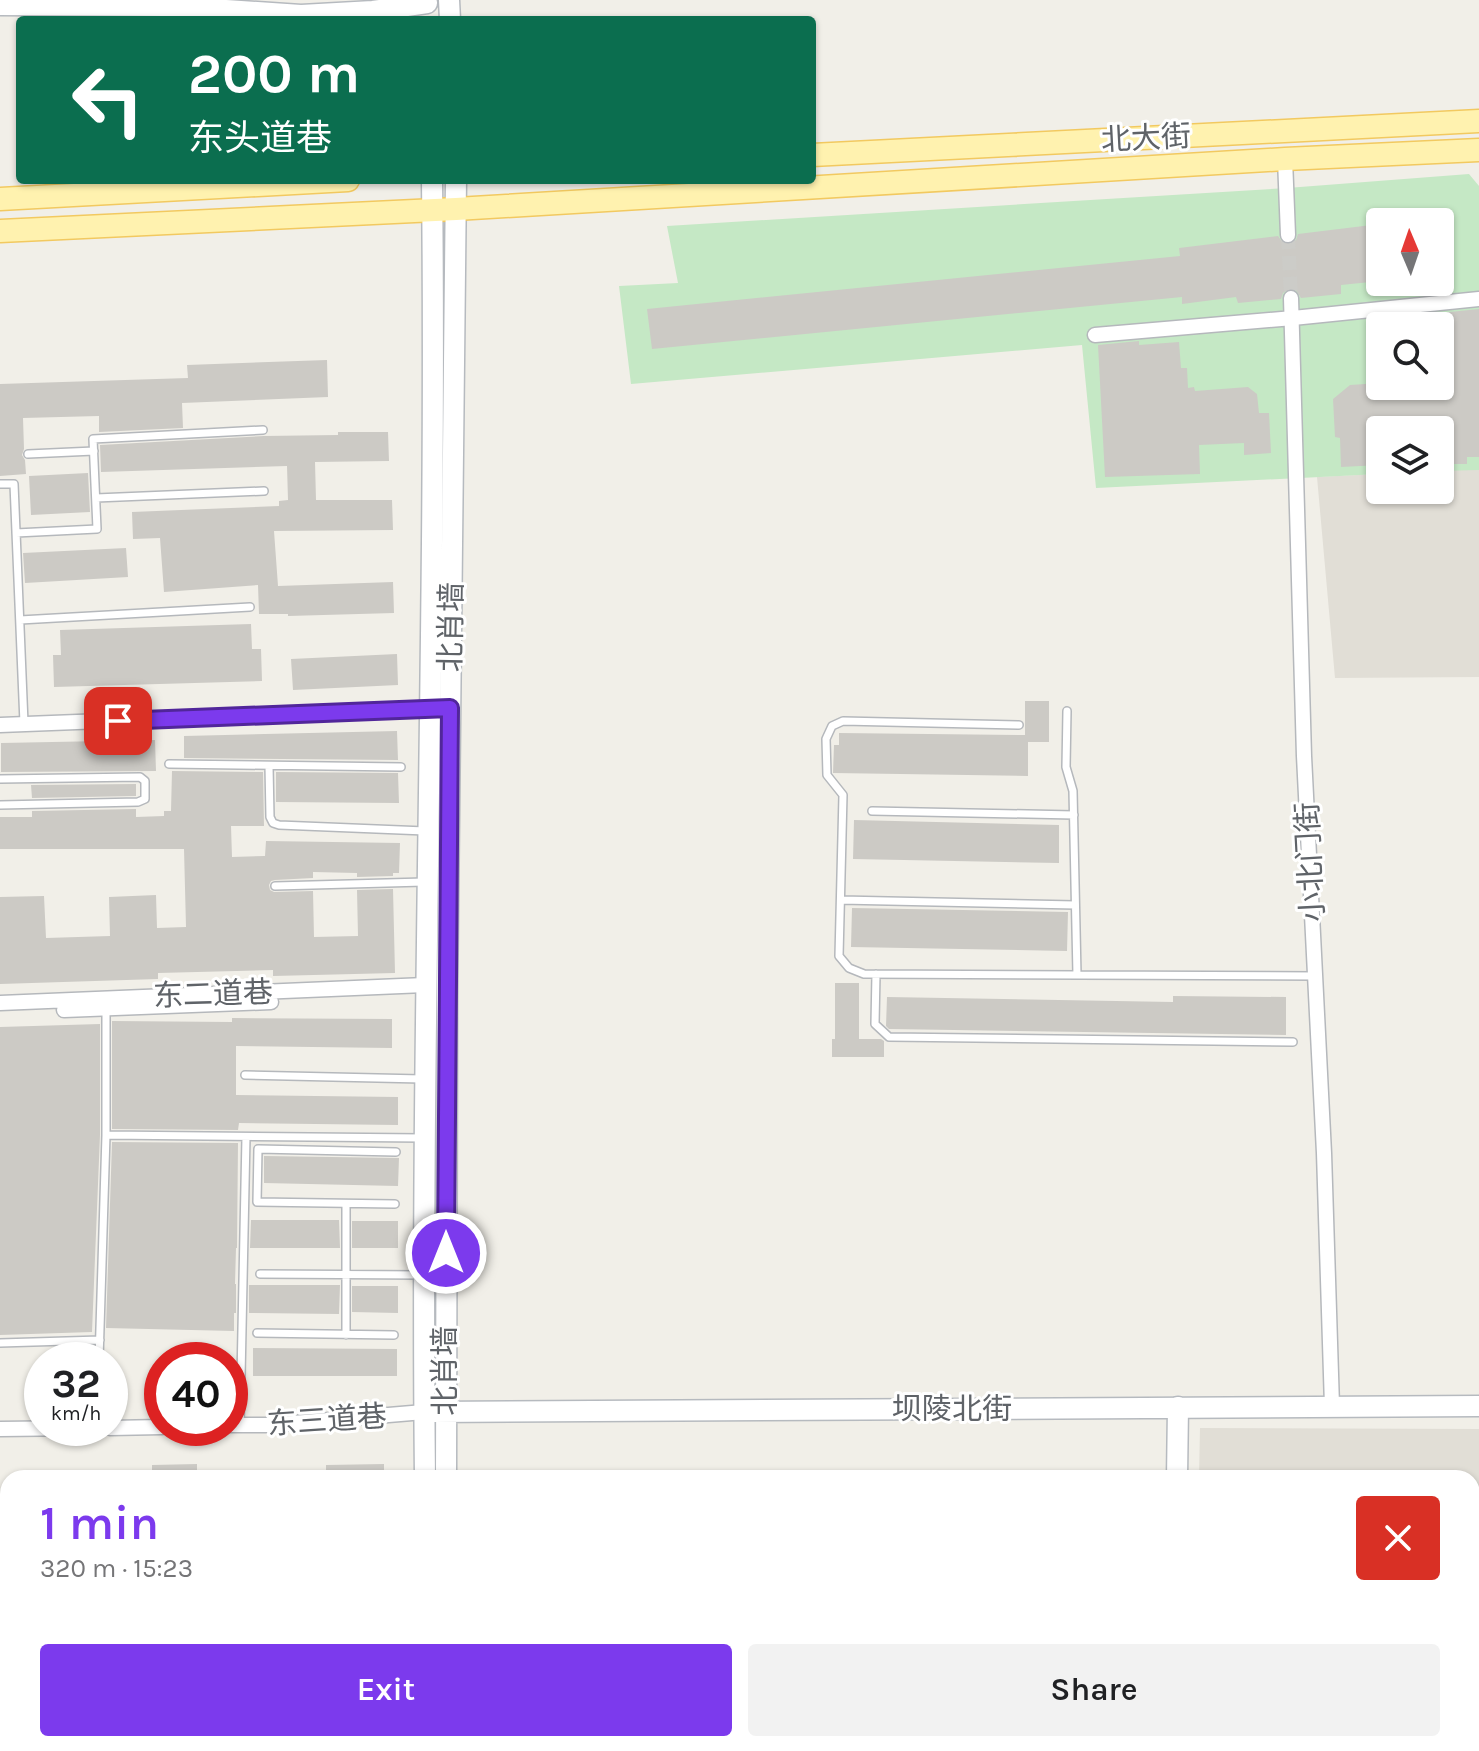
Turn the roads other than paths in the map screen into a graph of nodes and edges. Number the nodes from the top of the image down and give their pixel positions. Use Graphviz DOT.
graph roads {
  1 [pos="0,5"];
  2 [pos="427,8"];
  3 [pos="1479,121"];
  4 [pos="1479,150"];
  5 [pos="816,155"];
  6 [pos="1285,159"];
  7 [pos="275,184"];
  8 [pos="432,184"];
  9 [pos="456,184"];
  10 [pos="0,199"];
  11 [pos="432,208"];
  12 [pos="456,209"];
  13 [pos="0,231"];
  14 [pos="1288,235"];
  15 [pos="1291,298"];
  16 [pos="1479,299"];
  17 [pos="1293,318"];
  18 [pos="1095,335"];
  19 [pos="263,430"];
  20 [pos="94,451"];
  21 [pos="28,454"];
  22 [pos="0,484"];
  23 [pos="264,491"];
  24 [pos="96,498"];
  25 [pos="16,533"];
  26 [pos="250,607"];
  27 [pos="20,620"];
  28 [pos="440,708"];
  29 [pos="1067,711"];
  30 [pos="24,724"];
  31 [pos="0,725"];
  32 [pos="1019,725"];
  33 [pos="169,764"];
  34 [pos="269,766"];
  35 [pos="401,767"];
  36 [pos="0,779"];
  37 [pos="0,805"];
  38 [pos="872,811"];
  39 [pos="1074,815"];
  40 [pos="429,831"];
  41 [pos="428,882"];
  42 [pos="275,886"];
  43 [pos="841,900"];
  44 [pos="1075,905"];
  45 [pos="876,974"];
  46 [pos="1077,975"];
  47 [pos="1316,976"];
  48 [pos="425,990"];
  49 [pos="0,1003"];
  50 [pos="106,1004"];
  51 [pos="0,1012"];
  52 [pos="1293,1042"];
  53 [pos="245,1075"];
  54 [pos="425,1080"];
  55 [pos="106,1135"];
  56 [pos="246,1137"];
  57 [pos="425,1138"];
  58 [pos="396,1152"];
  59 [pos="346,1204"];
  60 [pos="395,1204"];
  61 [pos="260,1274"];
  62 [pos="346,1275"];
  63 [pos="425,1275"];
  64 [pos="257,1333"];
  65 [pos="346,1335"];
  66 [pos="394,1335"];
  67 [pos="100,1340"];
  68 [pos="238,1342"];
  69 [pos="0,1343"];
  70 [pos="1332,1406"];
  71 [pos="1479,1406"];
  72 [pos="1178,1407"];
  73 [pos="435,1412"];
  74 [pos="248,1425"];
  75 [pos="0,1429"];
  76 [pos="24,1429"];
  77 [pos="426,1470"];
  78 [pos="445,1470"];
  79 [pos="1177,1470"];
  1 -- 2 [label="street"];
  3 -- 5 [label="main road, 北大街"];
  4 -- 6 [label="main road"];
  6 -- 12 [label="main road"];
  6 -- 14 [label="street"];
  7 -- 10 [label="main road"];
  8 -- 11 [label="street"];
  9 -- 12 [label="street, 北肖墙"];
  11 -- 12 [label="main road"];
  11 -- 13 [label="main road"];
  11 -- 28 [label="street"];
  12 -- 28 [label="street, 北肖墙"];
  15 -- 17 [label="street, 小北门街"];
  16 -- 17 [label="street"];
  17 -- 18 [label="street"];
  17 -- 47 [label="street, 小北门街"];
  19 -- 20 [label="lane"];
  20 -- 21 [label="lane"];
  20 -- 24 [label="lane"];
  22 -- 25 [label="lane"];
  23 -- 24 [label="lane"];
  24 -- 25 [label="lane"];
  25 -- 27 [label="lane"];
  26 -- 27 [label="lane"];
  27 -- 30 [label="lane"];
  28 -- 30 [label="street"];
  28 -- 40 [label="street"];
  28 -- 73 [label="street, 北肖墙"];
  29 -- 39 [label="lane"];
  30 -- 31 [label="street"];
  32 -- 43 [label="lane"];
  33 -- 34 [label="lane"];
  34 -- 35 [label="lane"];
  34 -- 40 [label="lane"];
  36 -- 37 [label="lane"];
  38 -- 39 [label="lane"];
  39 -- 44 [label="lane"];
  40 -- 41 [label="street"];
  41 -- 42 [label="lane"];
  41 -- 48 [label="street"];
  43 -- 44 [label="lane"];
  43 -- 45 [label="lane"];
  44 -- 46 [label="lane"];
  45 -- 46 [label="lane"];
  45 -- 52 [label="lane"];
  46 -- 47 [label="lane"];
  47 -- 70 [label="street, 小北门街"];
  48 -- 50 [label="street, 东二道巷"];
  48 -- 54 [label="street"];
  49 -- 50 [label="street, 东二道巷"];
  50 -- 51 [label="street, 东二道巷"];
  50 -- 55 [label="lane"];
  53 -- 54 [label="lane"];
  54 -- 57 [label="street"];
  55 -- 56 [label="lane"];
  55 -- 67 [label="lane"];
  56 -- 57 [label="lane"];
  56 -- 68 [label="lane"];
  57 -- 63 [label="street"];
  58 -- 59 [label="lane"];
  59 -- 60 [label="lane"];
  59 -- 62 [label="lane"];
  61 -- 62 [label="lane"];
  62 -- 63 [label="lane"];
  62 -- 65 [label="lane"];
  63 -- 73 [label="street"];
  64 -- 65 [label="lane"];
  65 -- 66 [label="lane"];
  67 -- 69 [label="lane"];
  70 -- 71 [label="street, 坝陵北街"];
  70 -- 72 [label="street, 坝陵北街"];
  72 -- 73 [label="street, 坝陵北街"];
  72 -- 79 [label="street"];
  73 -- 74 [label="street, 东三道巷"];
  73 -- 77 [label="street"];
  73 -- 78 [label="street, 北肖墙"];
  75 -- 76 [label="street"];
}
